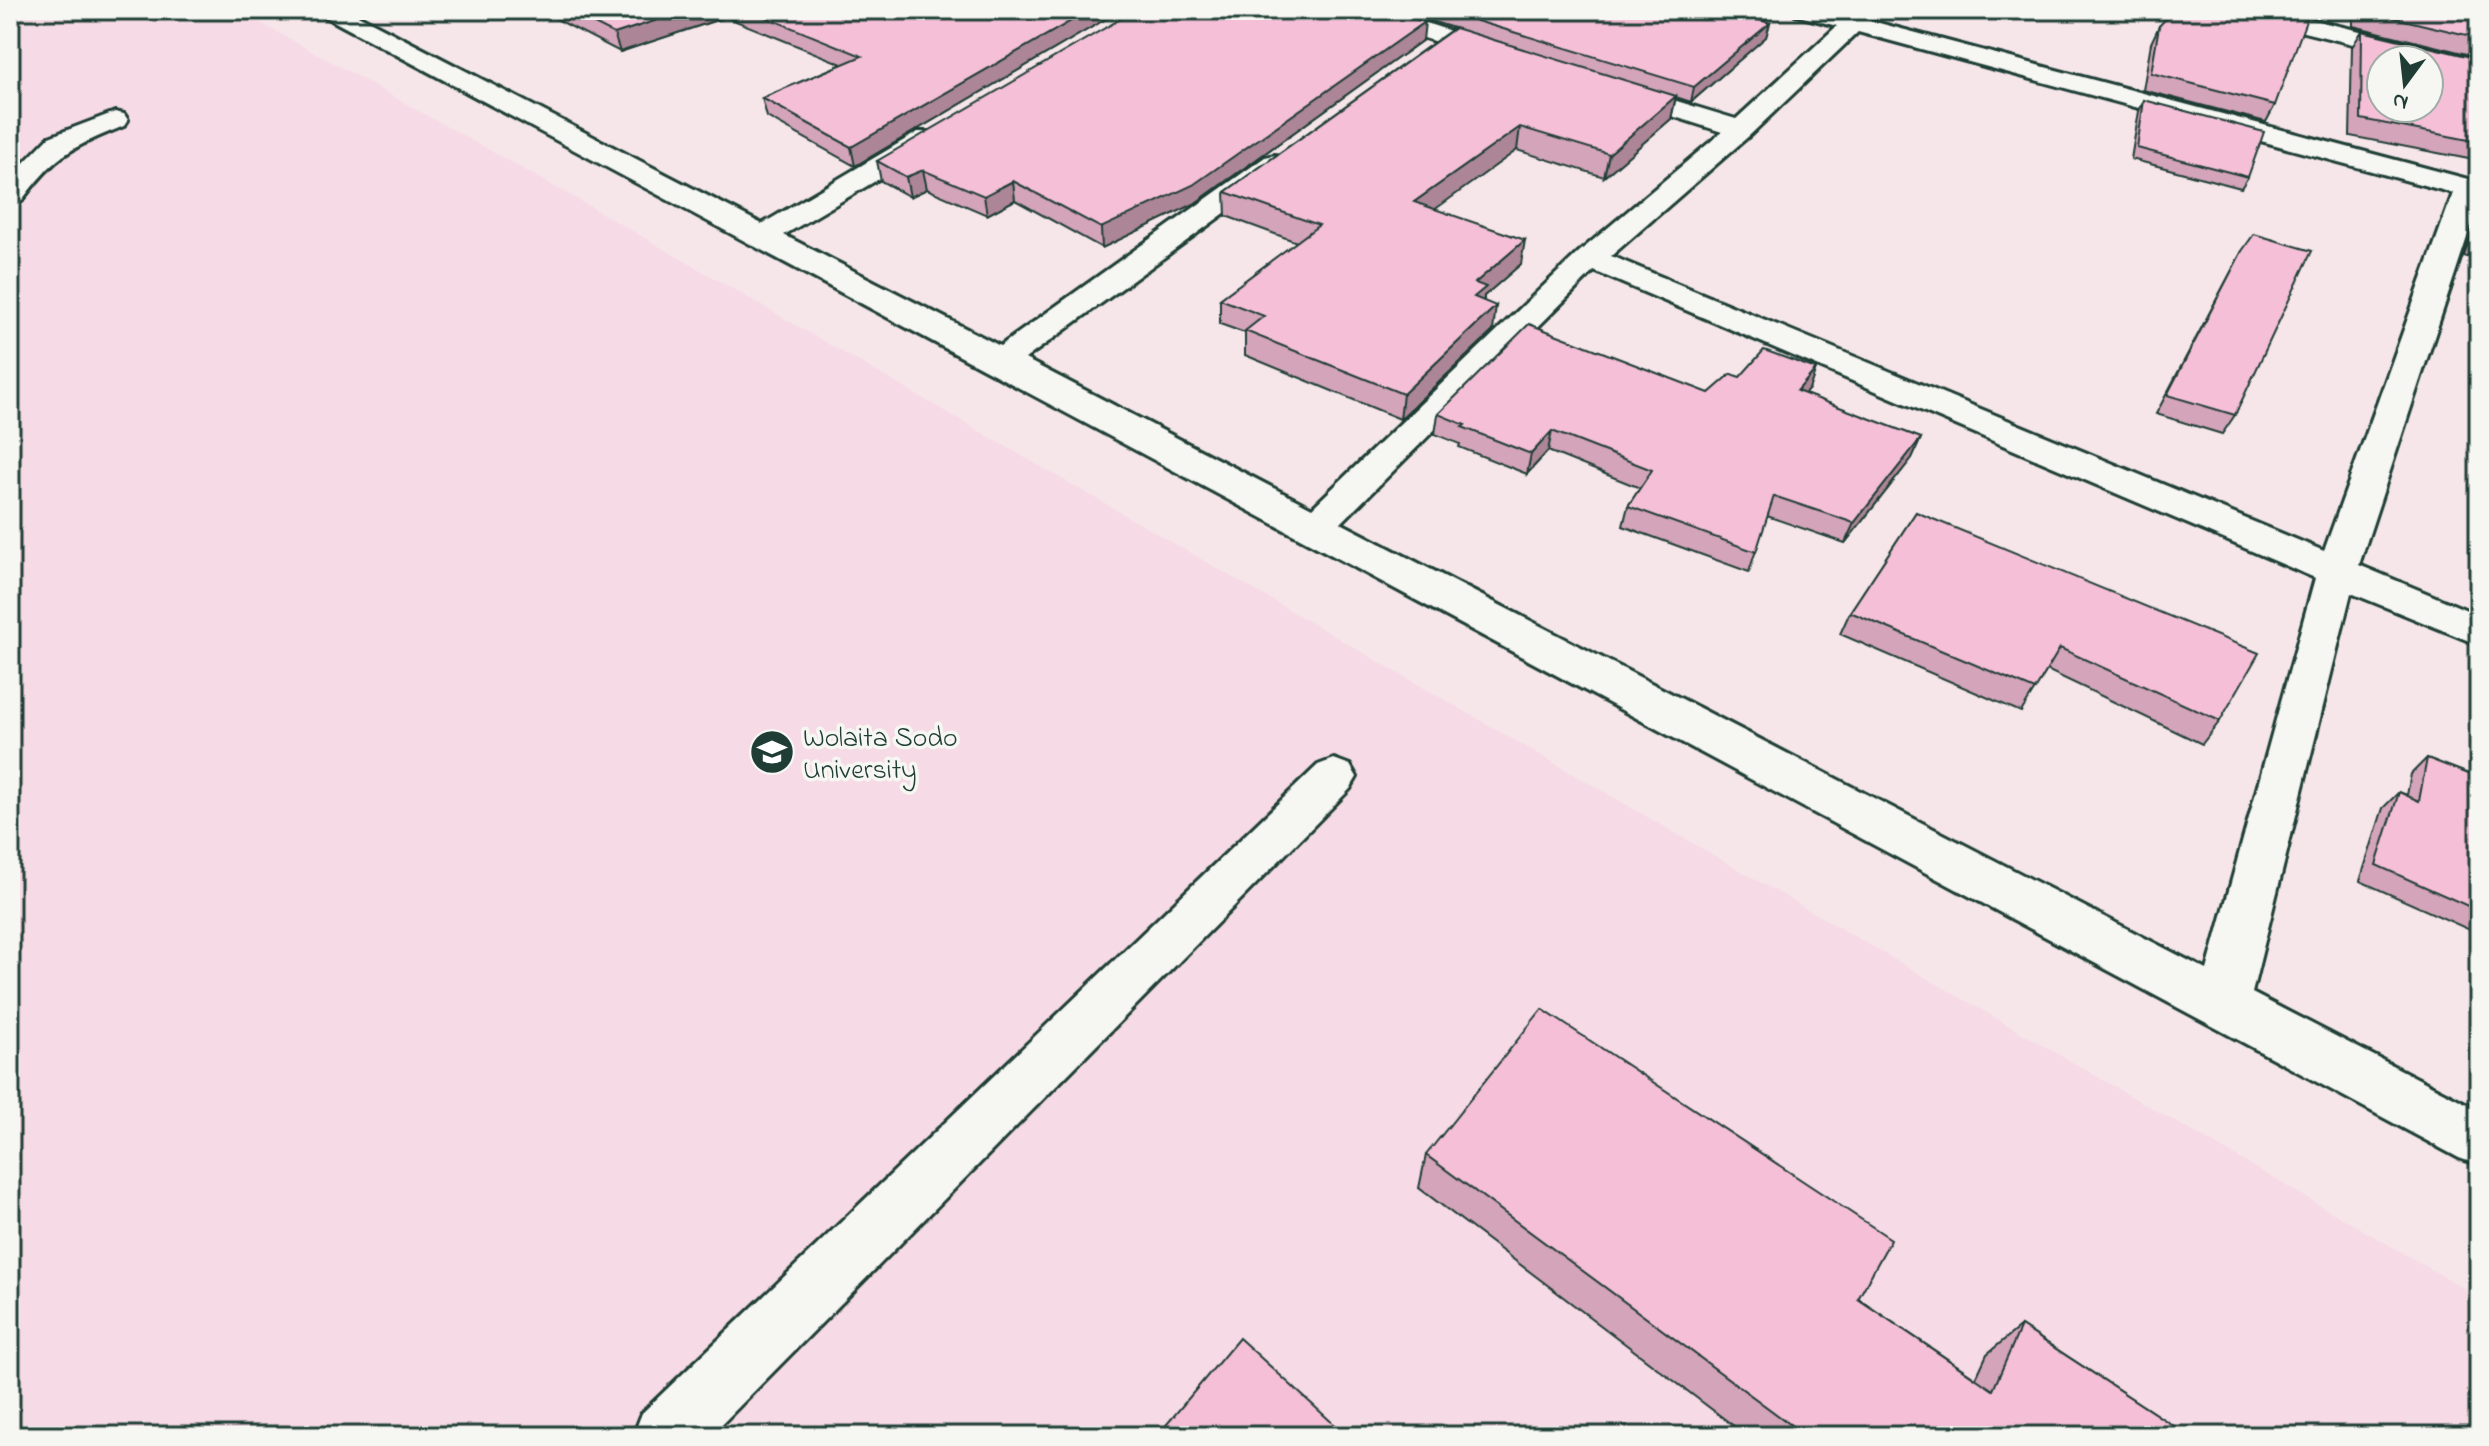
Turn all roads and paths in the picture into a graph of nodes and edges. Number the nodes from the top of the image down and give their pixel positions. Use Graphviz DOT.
graph roads {
  1 [pos="330,10"];
  2 [pos="1361,10"];
  3 [pos="1803,10"];
  4 [pos="2242,10"];
  5 [pos="1853,24"];
  6 [pos="1448,38"];
  7 [pos="1422,57"];
  8 [pos="1521,61"];
  9 [pos="2479,67"];
  10 [pos="1595,84"];
  11 [pos="115,120"];
  12 [pos="953,123"];
  13 [pos="1741,129"];
  14 [pos="1295,149"];
  15 [pos="20,172"];
  16 [pos="2474,190"];
  17 [pos="10,197"];
  18 [pos="762,236"];
  19 [pos="1590,258"];
  20 [pos="1001,361"];
  21 [pos="1316,526"];
  22 [pos="2336,573"];
  23 [pos="2479,631"];
  24 [pos="1334,777"];
  25 [pos="2223,1005"];
  26 [pos="2479,1139"];
  27 [pos="665,1436"];
  1 -- 18 [label="street"];
  2 -- 6 [label="street"];
  3 -- 5 [label="street"];
  4 -- 9 [label="street"];
  5 -- 13 [label="street"];
  5 -- 16 [label="street"];
  6 -- 7 [label="street"];
  6 -- 8 [label="street"];
  10 -- 13 [label="street"];
  11 -- 15 [label="street"];
  12 -- 18 [label="street"];
  13 -- 19 [label="street"];
  14 -- 20 [label="street"];
  15 -- 17 [label="street"];
  16 -- 22 [label="street"];
  18 -- 20 [label="street"];
  19 -- 21 [label="street"];
  19 -- 22 [label="street"];
  20 -- 21 [label="street"];
  21 -- 25 [label="street"];
  22 -- 23 [label="street"];
  22 -- 25 [label="street"];
  24 -- 27 [label="street"];
  25 -- 26 [label="street"];
}
